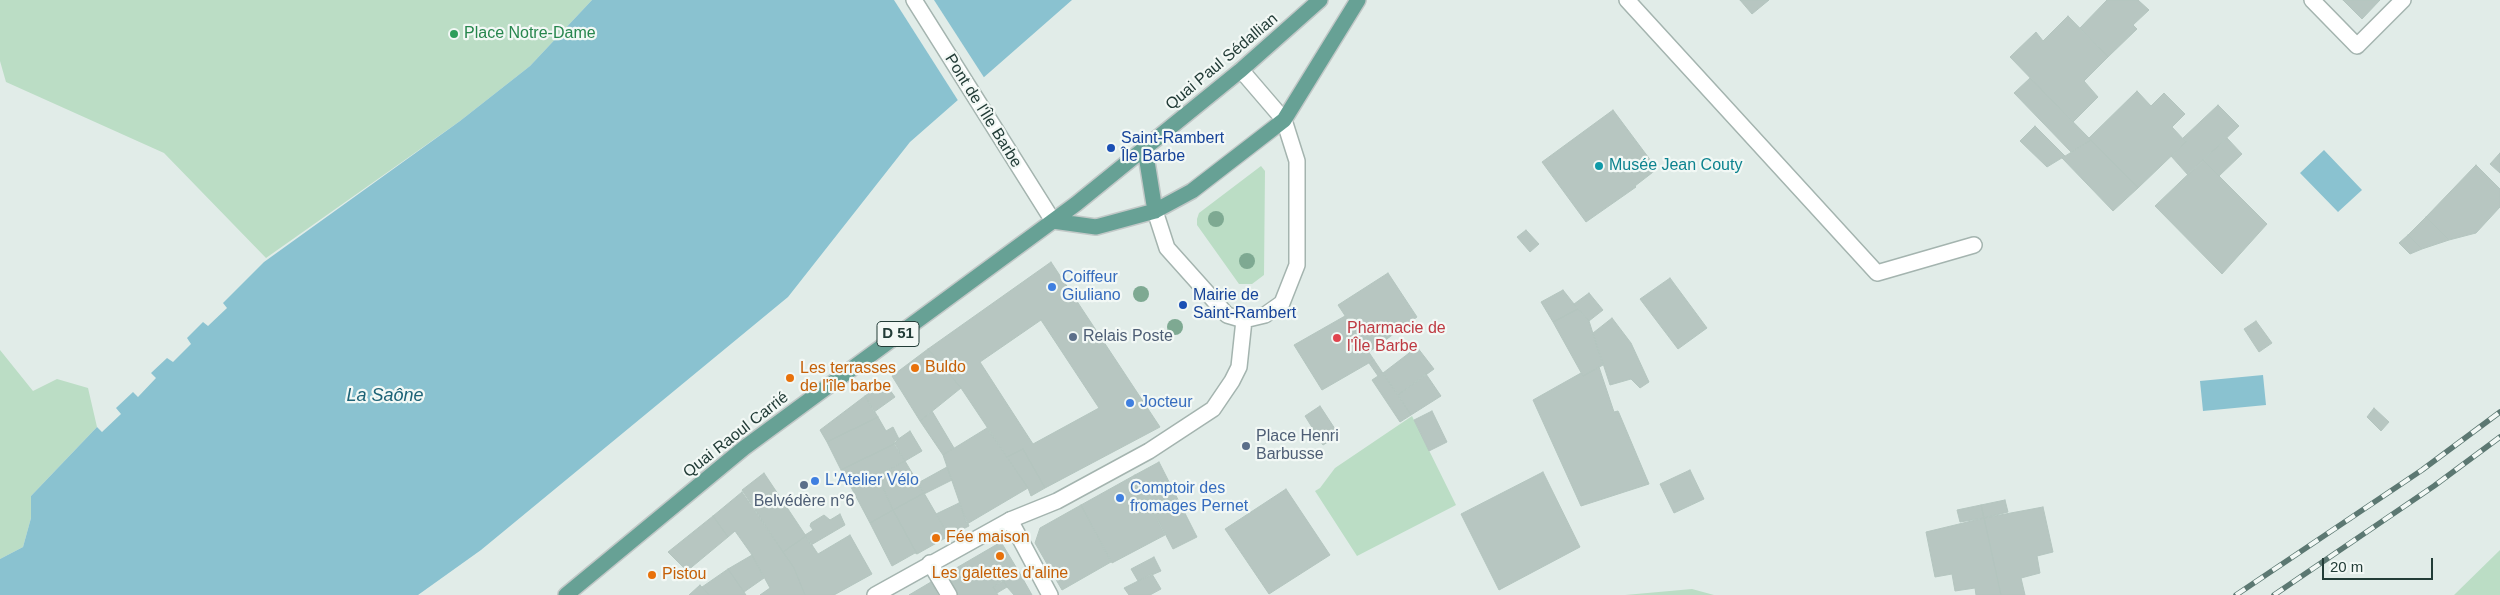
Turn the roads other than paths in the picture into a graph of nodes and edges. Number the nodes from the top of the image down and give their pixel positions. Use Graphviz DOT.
graph roads {
  1 [pos="914,0"];
  2 [pos="1320,0"];
  3 [pos="1358,0"];
  4 [pos="1626,0"];
  5 [pos="2312,0"];
  6 [pos="2404,0"];
  7 [pos="1241,70"];
  8 [pos="1284,120"];
  9 [pos="1145,149"];
  10 [pos="1155,211"];
  11 [pos="1053,221"];
  12 [pos="1974,245"];
  13 [pos="1244,320"];
  14 [pos="1010,520"];
  15 [pos="930,563"];
  16 [pos="566,595"];
  17 [pos="875,595"];
  18 [pos="949,595"];
  19 [pos="1050,595"];
  1 -- 11 [label="street, Pont de l'Île Barbe"];
  2 -- 7 [label="main road, Quai Paul Sédallian"];
  3 -- 8 [label="main road"];
  4 -- 12 [label="street"];
  5 -- 6 [label="street"];
  7 -- 8 [label="street"];
  7 -- 9 [label="main road, Quai Paul Sédallian"];
  8 -- 10 [label="main road"];
  8 -- 13 [label="street"];
  9 -- 10 [label="main road"];
  9 -- 11 [label="main road, Quai Paul Sédallian"];
  10 -- 11 [label="main road"];
  10 -- 13 [label="street"];
  11 -- 16 [label="main road, Quai Raoul Carrié / D 51"];
  13 -- 14 [label="street"];
  14 -- 15 [label="street"];
  14 -- 19 [label="street"];
  15 -- 17 [label="street"];
  15 -- 18 [label="street"];
}
